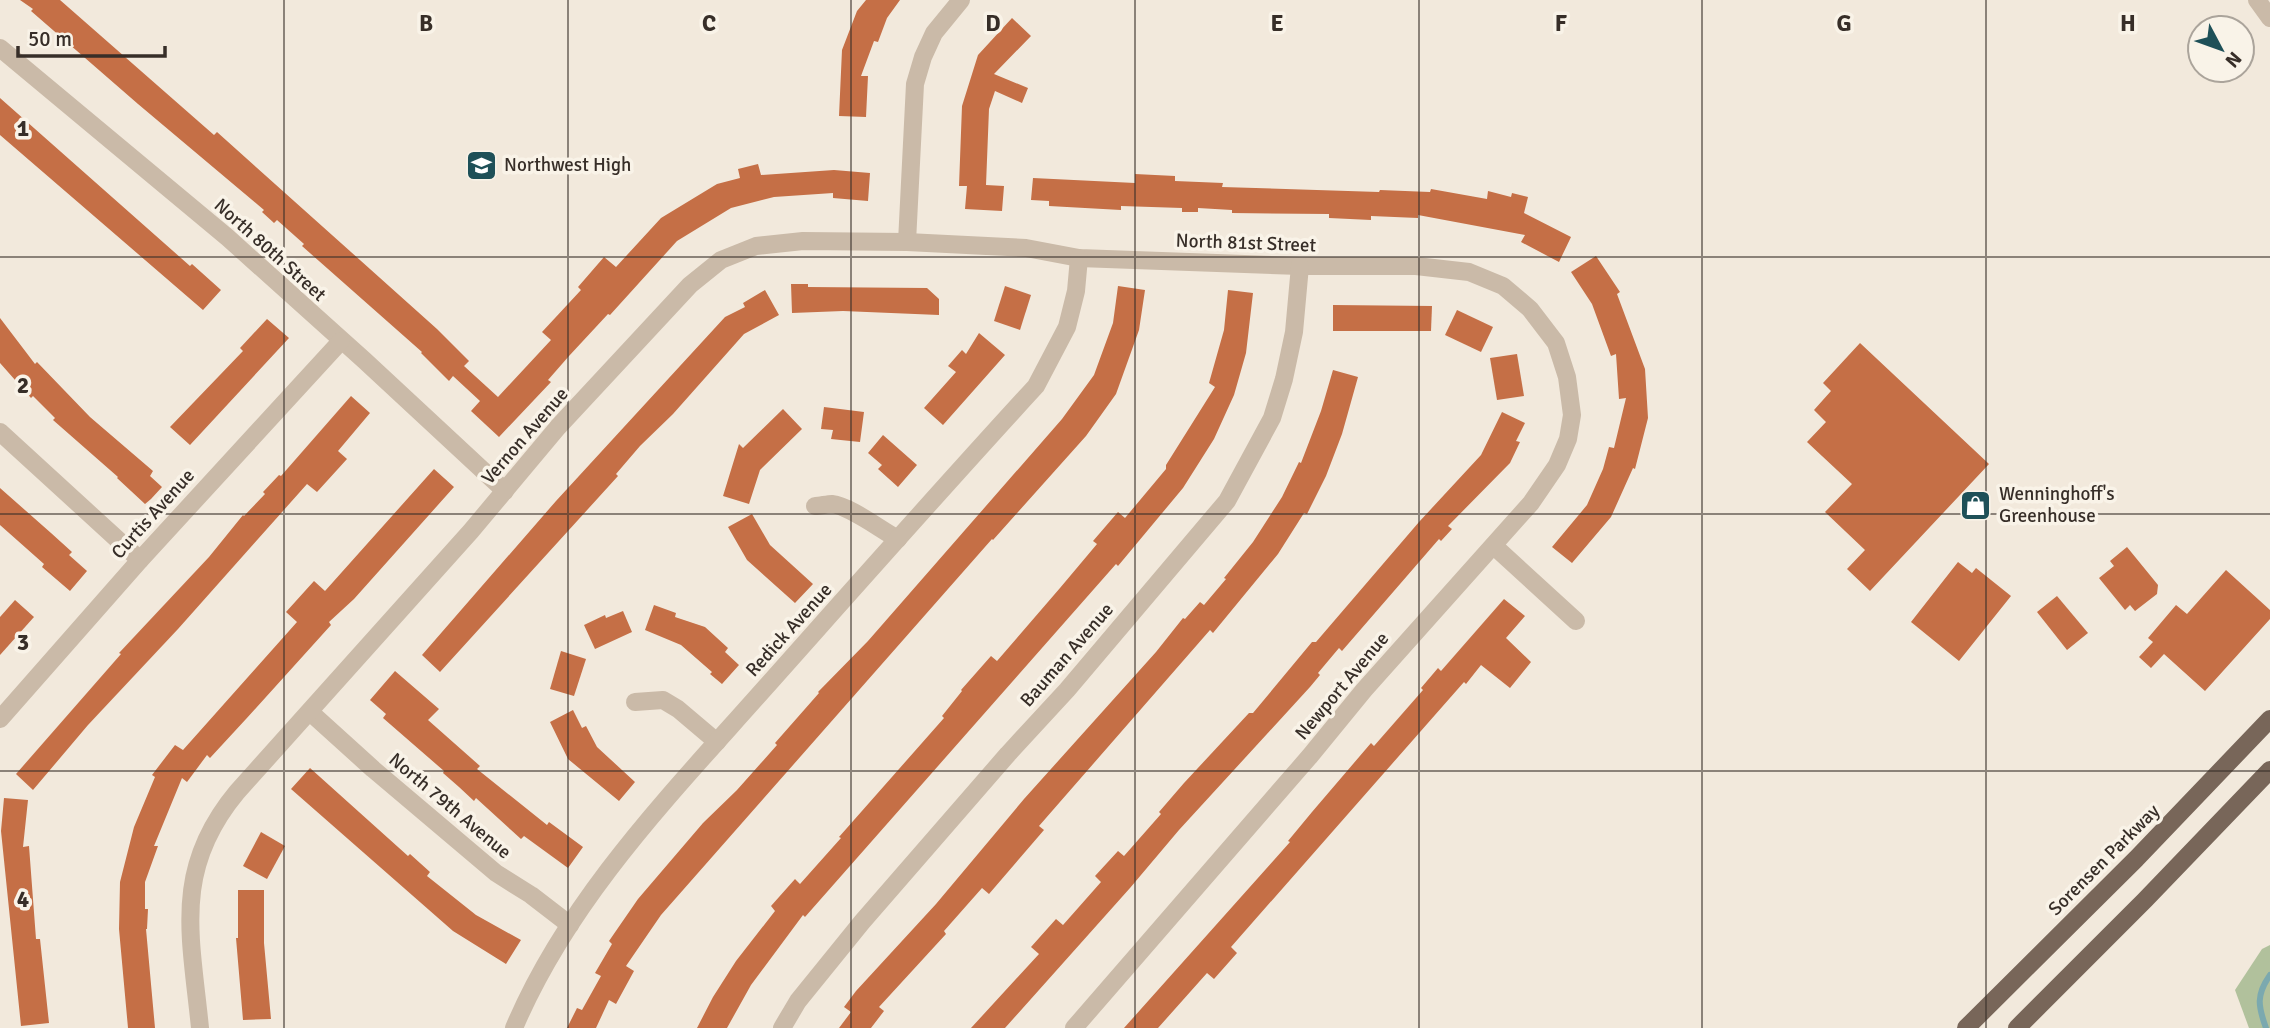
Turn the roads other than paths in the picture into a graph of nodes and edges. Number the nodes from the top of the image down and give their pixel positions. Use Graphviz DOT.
graph roads {
  1 [pos="961,0"];
  2 [pos="2257,0"];
  3 [pos="2270,18"];
  4 [pos="0,48"];
  5 [pos="907,242"];
  6 [pos="1079,258"];
  7 [pos="1300,266"];
  8 [pos="341,341"];
  9 [pos="1556,343"];
  10 [pos="0,432"];
  11 [pos="505,491"];
  12 [pos="815,506"];
  13 [pos="898,539"];
  14 [pos="1494,546"];
  15 [pos="140,560"];
  16 [pos="1576,621"];
  17 [pos="635,702"];
  18 [pos="310,712"];
  19 [pos="0,719"];
  20 [pos="2270,719"];
  21 [pos="717,742"];
  22 [pos="2270,770"];
  23 [pos="570,925"];
  24 [pos="200,1028"];
  25 [pos="514,1028"];
  26 [pos="782,1028"];
  27 [pos="1074,1028"];
  28 [pos="1966,1028"];
  29 [pos="2017,1028"];
  1 -- 5 [label="street"];
  2 -- 3 [label="street"];
  4 -- 8 [label="street, North 80th Street"];
  5 -- 6 [label="street, North 81st Street"];
  5 -- 11 [label="street, Vernon Avenue"];
  6 -- 7 [label="street, North 81st Street"];
  6 -- 13 [label="street, Redick Avenue"];
  7 -- 9 [label="street, North 81st Street"];
  7 -- 26 [label="street, Bauman Avenue"];
  8 -- 11 [label="street, North 80th Street"];
  8 -- 15 [label="street, Curtis Avenue"];
  9 -- 14 [label="street, Newport Avenue"];
  10 -- 15 [label="street"];
  11 -- 18 [label="street, Vernon Avenue"];
  12 -- 13 [label="street"];
  13 -- 21 [label="street, Redick Avenue"];
  14 -- 16 [label="street"];
  14 -- 27 [label="street, Newport Avenue"];
  15 -- 19 [label="street, Curtis Avenue"];
  17 -- 21 [label="street"];
  18 -- 23 [label="street, North 79th Avenue"];
  18 -- 24 [label="street, Vernon Avenue"];
  20 -- 28 [label="main road, Sorensen Parkway"];
  21 -- 23 [label="street, Redick Avenue"];
  22 -- 29 [label="main road"];
  23 -- 25 [label="street, Redick Avenue"];
}
